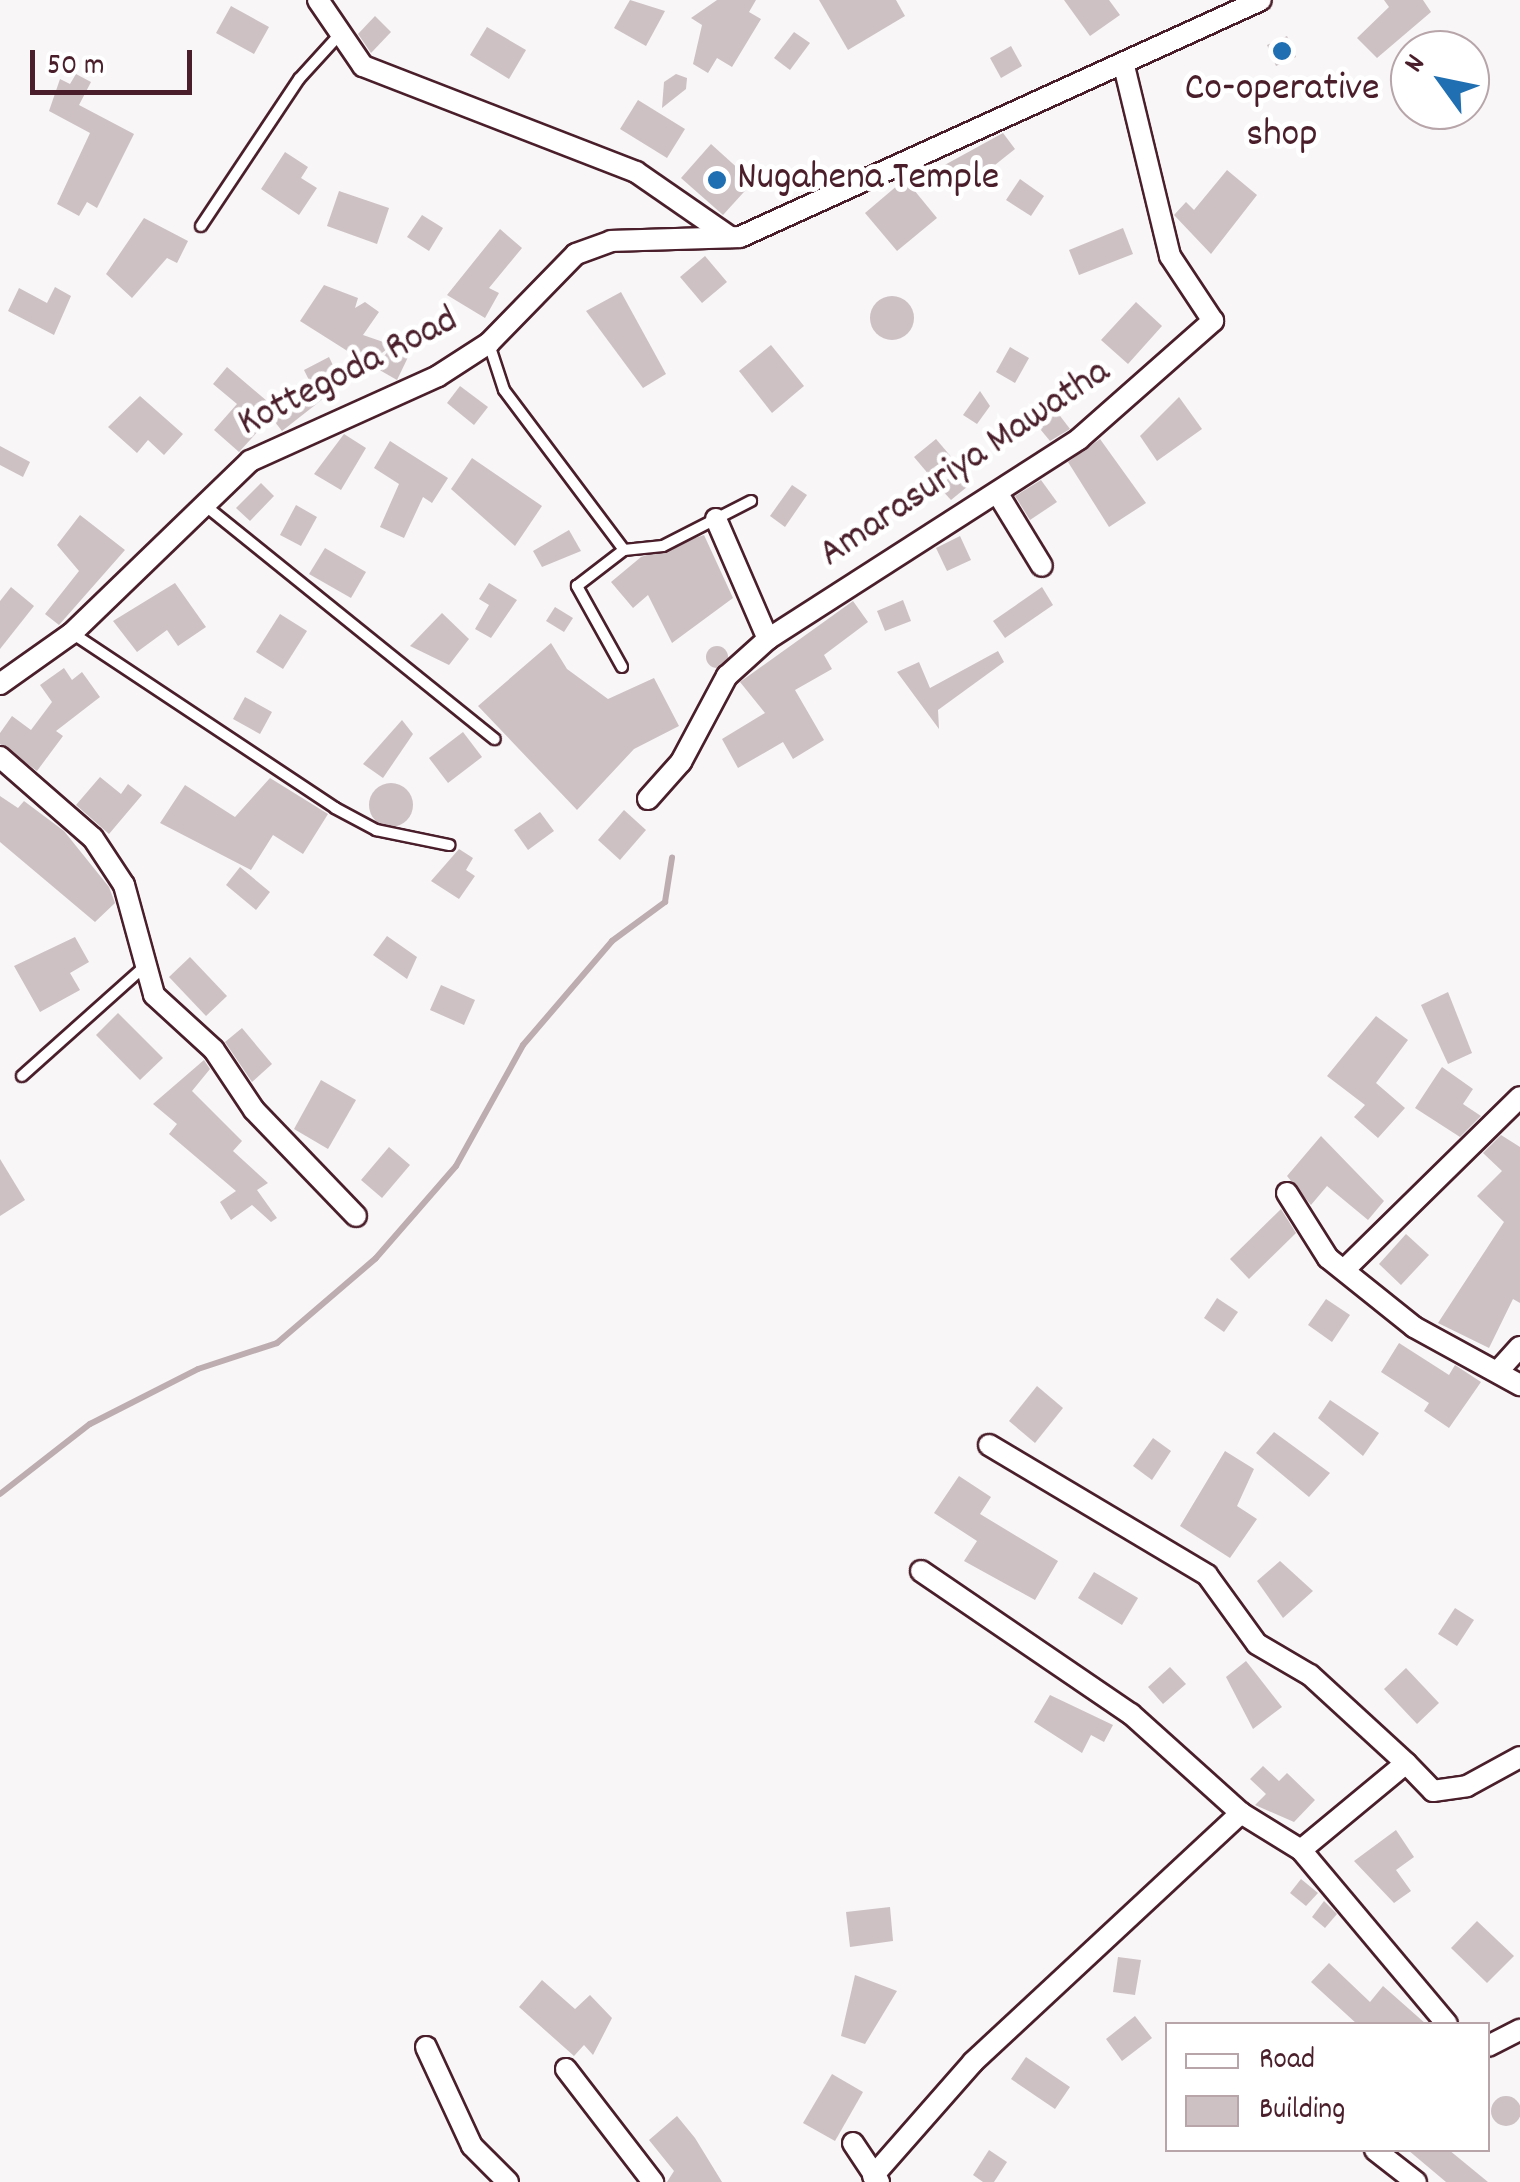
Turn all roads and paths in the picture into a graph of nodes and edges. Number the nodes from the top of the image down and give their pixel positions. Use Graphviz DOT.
graph roads {
  1 [pos="318,0"];
  2 [pos="1261,0"];
  3 [pos="342,32"];
  4 [pos="1124,66"];
  5 [pos="201,226"];
  6 [pos="730,238"];
  7 [pos="488,344"];
  8 [pos="998,494"];
  9 [pos="752,501"];
  10 [pos="201,503"];
  11 [pos="716,519"];
  12 [pos="624,550"];
  13 [pos="1042,566"];
  14 [pos="72,633"];
  15 [pos="768,639"];
  16 [pos="622,667"];
  17 [pos="0,684"];
  18 [pos="495,740"];
  19 [pos="0,757"];
  20 [pos="648,799"];
  21 [pos="449,845"];
  22 [pos="144,967"];
  23 [pos="22,1076"];
  24 [pos="1520,1097"];
  25 [pos="1287,1193"];
  26 [pos="356,1216"];
  27 [pos="1345,1269"];
  28 [pos="1520,1347"];
  29 [pos="1499,1370"];
  30 [pos="1520,1385"];
  31 [pos="988,1444"];
  32 [pos="921,1571"];
  33 [pos="1520,1757"];
  34 [pos="1406,1763"];
  35 [pos="1241,1813"];
  36 [pos="1302,1850"];
  37 [pos="1445,2022"];
  38 [pos="1520,2030"];
  39 [pos="1490,2045"];
  40 [pos="426,2047"];
  41 [pos="566,2069"];
  42 [pos="853,2143"];
  43 [pos="1381,2152"];
  44 [pos="876,2179"];
  45 [pos="508,2182"];
  46 [pos="653,2182"];
  47 [pos="1416,2182"];
  1 -- 3 [label="street"];
  2 -- 4 [label="street, Kottegoda Road"];
  3 -- 5 [label="lane"];
  3 -- 6 [label="street"];
  4 -- 6 [label="street, Kottegoda Road"];
  4 -- 8 [label="street, Amarasuriya Mawatha"];
  6 -- 7 [label="street, Kottegoda Road"];
  7 -- 10 [label="street, Kottegoda Road"];
  7 -- 12 [label="lane"];
  8 -- 13 [label="street"];
  8 -- 15 [label="street, Amarasuriya Mawatha"];
  9 -- 11 [label="lane"];
  10 -- 14 [label="street, Kottegoda Road"];
  10 -- 18 [label="lane"];
  11 -- 12 [label="lane"];
  11 -- 15 [label="street"];
  12 -- 16 [label="lane"];
  14 -- 17 [label="street, Kottegoda Road"];
  14 -- 21 [label="lane"];
  15 -- 20 [label="street, Amarasuriya Mawatha"];
  19 -- 22 [label="street"];
  22 -- 23 [label="lane"];
  22 -- 26 [label="street"];
  24 -- 27 [label="street"];
  25 -- 27 [label="street"];
  27 -- 29 [label="street"];
  28 -- 29 [label="street"];
  29 -- 30 [label="street"];
  31 -- 34 [label="street"];
  32 -- 35 [label="street"];
  33 -- 34 [label="street"];
  34 -- 36 [label="street"];
  35 -- 36 [label="street"];
  35 -- 44 [label="street"];
  36 -- 37 [label="street"];
  38 -- 39 [label="street"];
  40 -- 45 [label="street"];
  41 -- 46 [label="street"];
  42 -- 44 [label="street"];
  43 -- 47 [label="street"];
}
